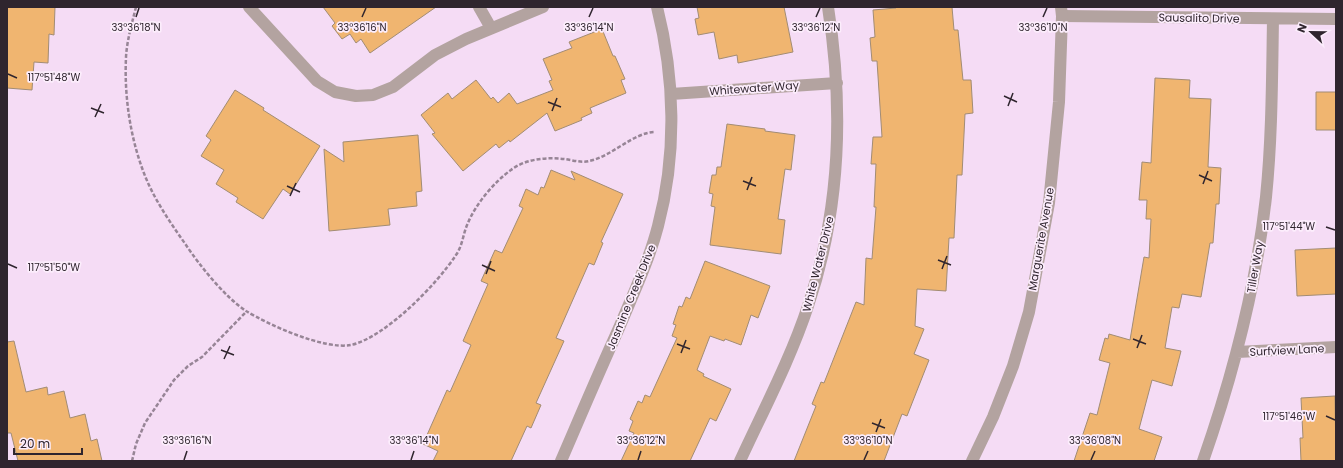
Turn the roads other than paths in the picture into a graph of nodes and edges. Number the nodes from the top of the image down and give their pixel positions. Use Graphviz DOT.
graph roads {
  1 [pos="249,7"];
  2 [pos="479,7"];
  3 [pos="543,7"];
  4 [pos="657,7"];
  5 [pos="828,7"];
  6 [pos="1062,12"];
  7 [pos="1272,19"];
  8 [pos="1336,19"];
  9 [pos="490,28"];
  10 [pos="837,83"];
  11 [pos="671,94"];
  12 [pos="1336,347"];
  13 [pos="1237,352"];
  14 [pos="561,461"];
  15 [pos="740,461"];
  16 [pos="972,461"];
  17 [pos="1203,461"];
  1 -- 9 [label="street"];
  2 -- 9 [label="street"];
  3 -- 9 [label="street"];
  4 -- 11 [label="street, Jasmine Creek Drive"];
  5 -- 10 [label="street, White Water Drive"];
  6 -- 7 [label="street, Sausalito Drive"];
  6 -- 16 [label="street, Marguerite Avenue"];
  7 -- 8 [label="street, Sausalito Drive"];
  7 -- 13 [label="street, Tiller Way"];
  10 -- 11 [label="street, Whitewater Way"];
  10 -- 15 [label="street, White Water Drive"];
  11 -- 14 [label="street, Jasmine Creek Drive"];
  12 -- 13 [label="street, Surfview Lane"];
  13 -- 17 [label="street, Tiller Way"];
}
